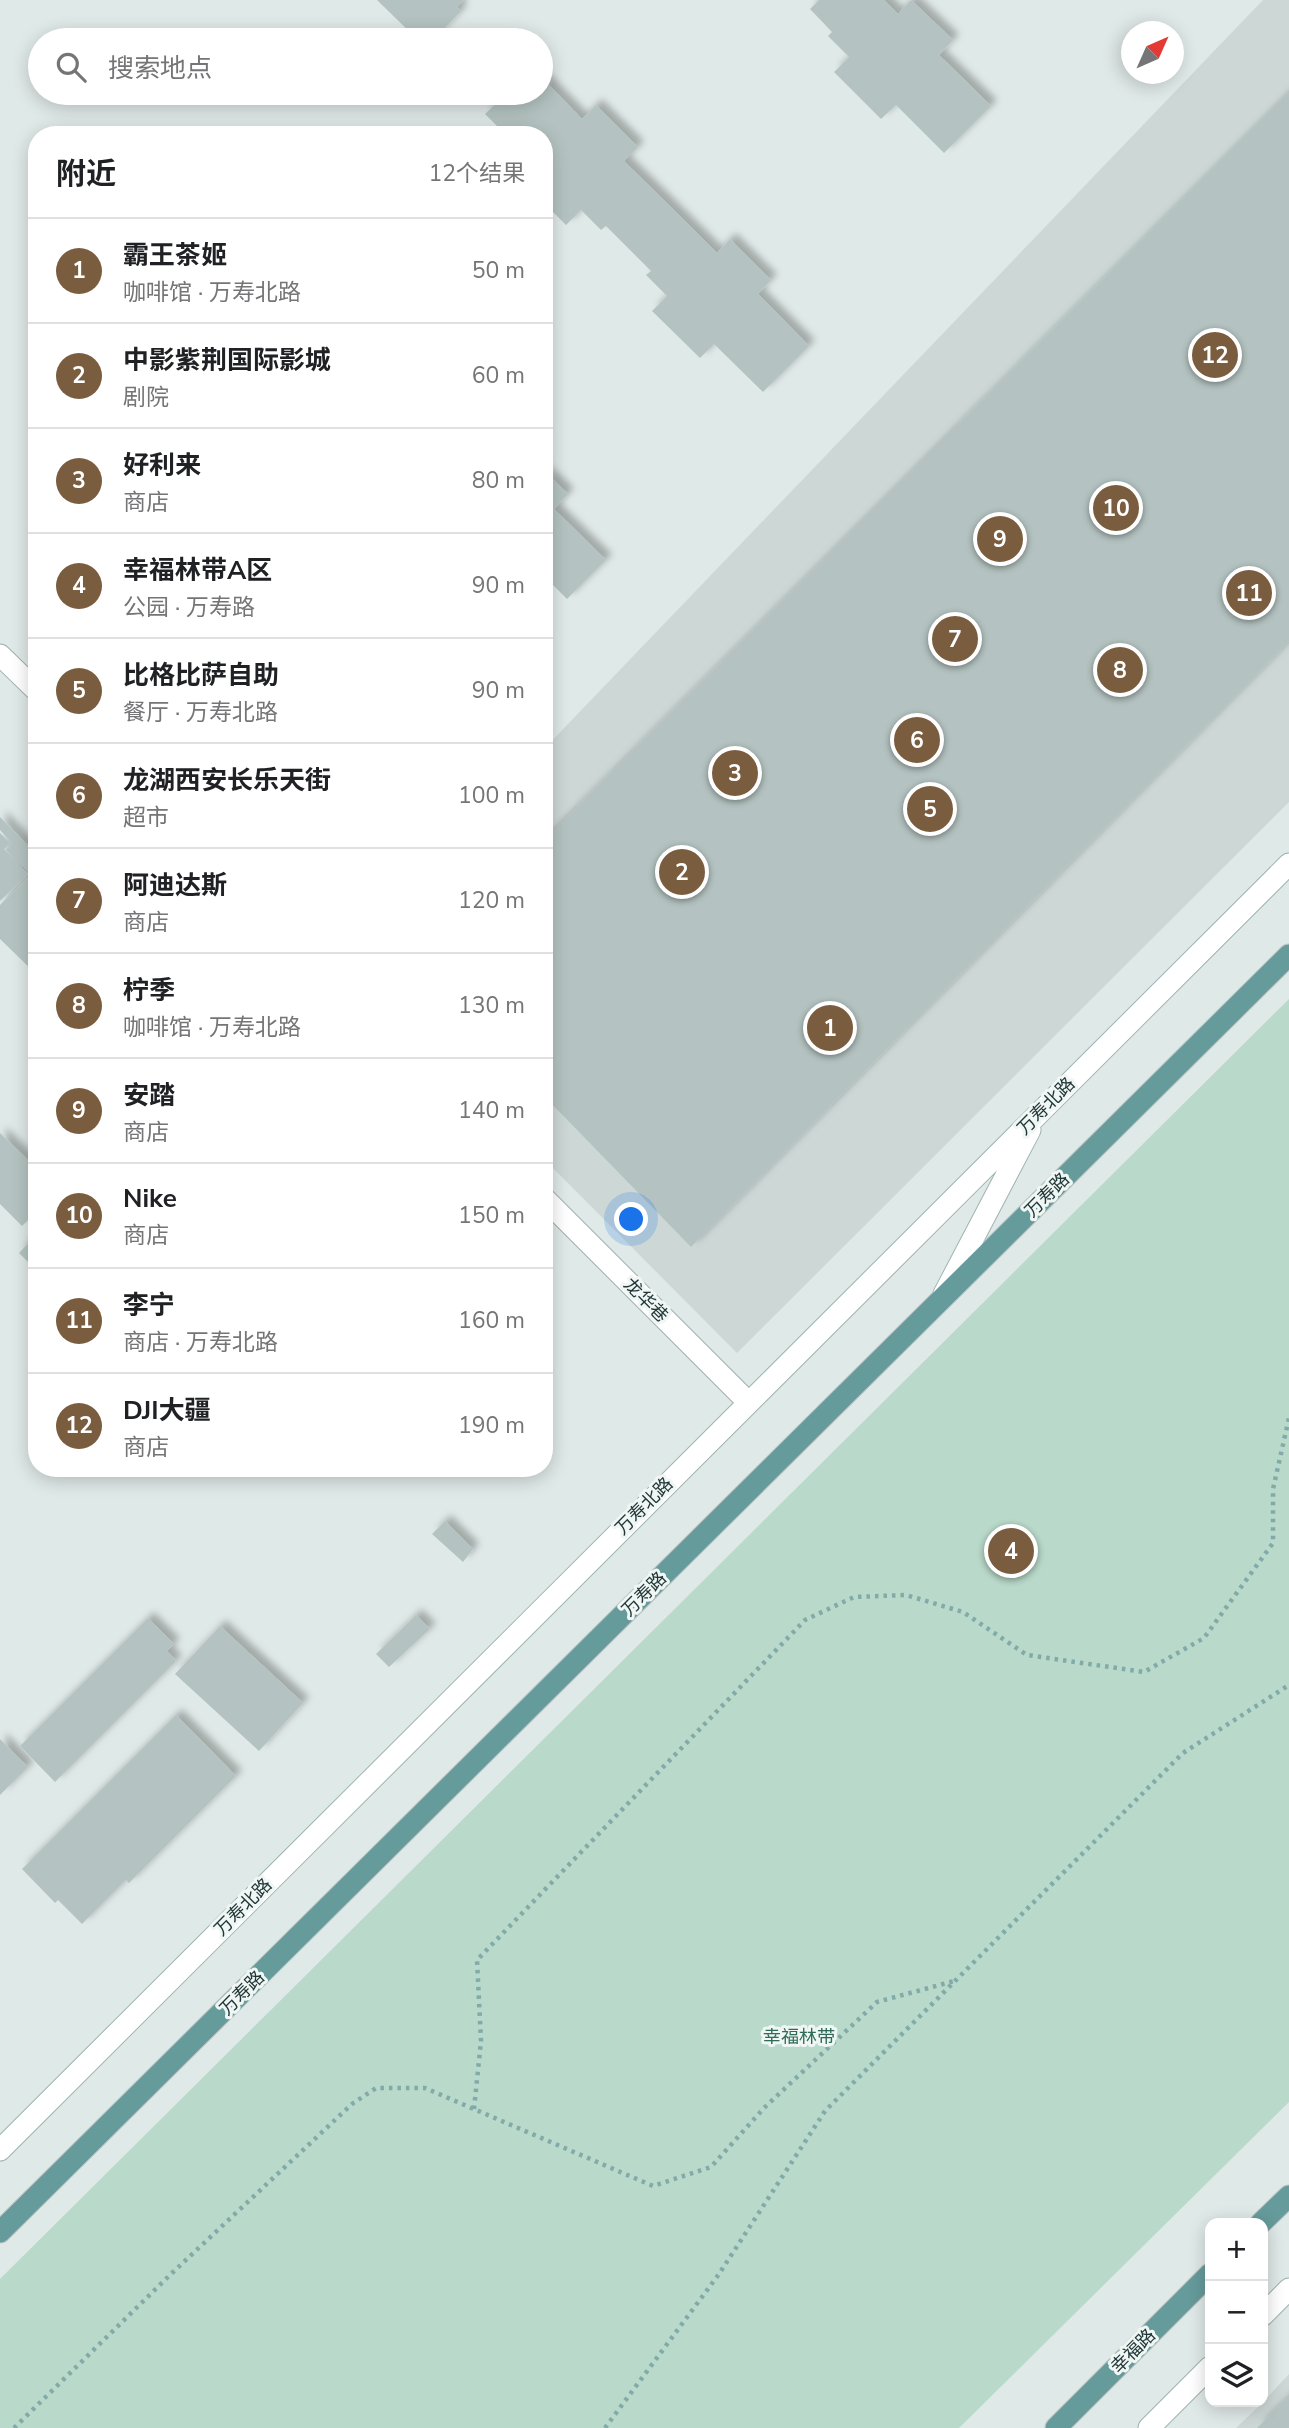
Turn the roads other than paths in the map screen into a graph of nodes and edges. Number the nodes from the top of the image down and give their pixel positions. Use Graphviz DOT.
graph roads {
  1 [pos="0,655"];
  2 [pos="28,682"];
  3 [pos="1289,864"];
  4 [pos="1289,956"];
  5 [pos="1039,1112"];
  6 [pos="553,1207"];
  7 [pos="941,1300"];
  8 [pos="748,1402"];
  9 [pos="0,2150"];
  10 [pos="1289,2196"];
  11 [pos="1266,2218"];
  12 [pos="0,2232"];
  13 [pos="1205,2279"];
  14 [pos="1289,2289"];
  15 [pos="1268,2310"];
  16 [pos="1205,2372"];
  17 [pos="1056,2428"];
  18 [pos="1149,2428"];
  1 -- 2 [label="main road"];
  3 -- 5 [label="main road, 万寿北路"];
  4 -- 7 [label="main road, 万寿路"];
  5 -- 7 [label="main road"];
  5 -- 8 [label="main road, 万寿北路"];
  6 -- 8 [label="main road, 龙华巷"];
  7 -- 12 [label="main road, 万寿路"];
  8 -- 9 [label="main road, 万寿北路"];
  10 -- 11 [label="main road"];
  13 -- 17 [label="main road, 幸福路"];
  14 -- 15 [label="main road"];
  16 -- 18 [label="main road"];
}
